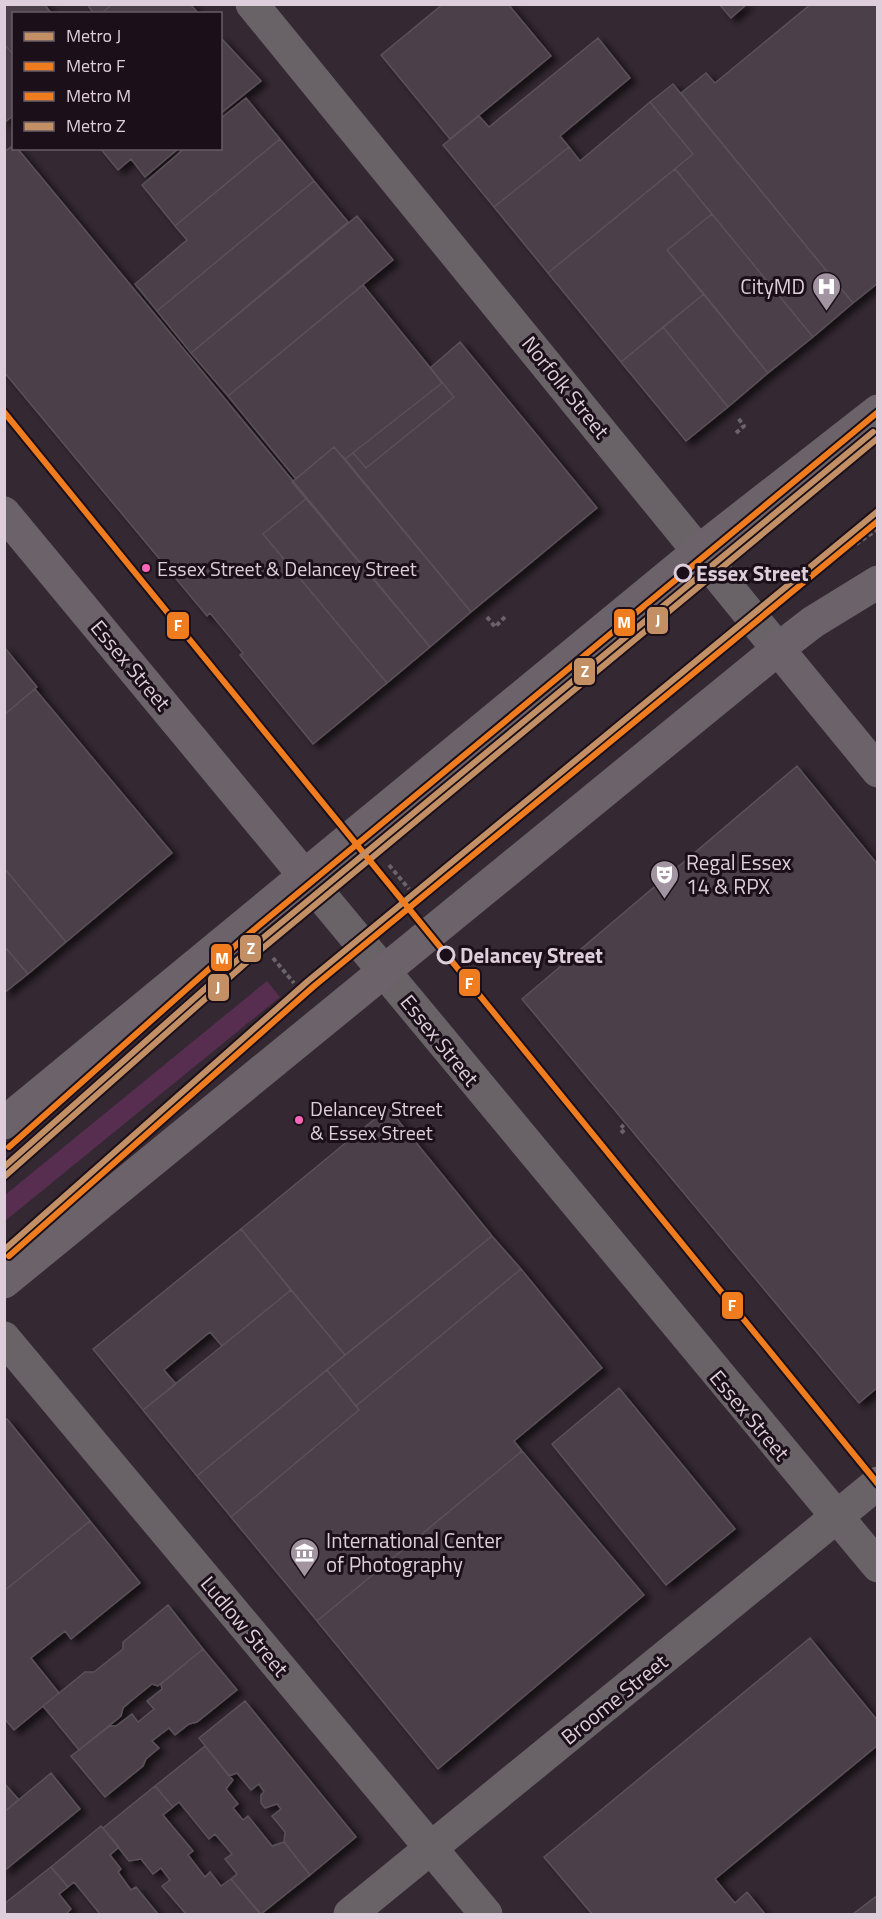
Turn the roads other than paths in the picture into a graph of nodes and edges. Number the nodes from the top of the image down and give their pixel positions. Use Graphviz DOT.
graph roads {
  1 [pos="252,4"];
  2 [pos="878,411"];
  3 [pos="4,513"];
  4 [pos="700,550"];
  5 [pos="878,582"];
  6 [pos="778,648"];
  7 [pos="878,771"];
  8 [pos="304,875"];
  9 [pos="385,972"];
  10 [pos="4,1122"];
  11 [pos="4,1282"];
  12 [pos="4,1338"];
  13 [pos="878,1483"];
  14 [pos="836,1517"];
  15 [pos="878,1566"];
  16 [pos="431,1848"];
  17 [pos="350,1914"];
  18 [pos="486,1914"];
  1 -- 4 [label="street, Norfolk Street"];
  2 -- 4 [label="main road"];
  3 -- 8 [label="main road, Essex Street"];
  4 -- 6 [label="street, Norfolk Street"];
  4 -- 8 [label="main road"];
  5 -- 6 [label="main road"];
  6 -- 7 [label="main road, Norfolk Street"];
  6 -- 9 [label="main road"];
  8 -- 9 [label="street, Essex Street"];
  8 -- 10 [label="main road"];
  9 -- 11 [label="main road"];
  9 -- 14 [label="street, Essex Street"];
  12 -- 16 [label="street, Ludlow Street"];
  13 -- 14 [label="street, Broome Street"];
  14 -- 15 [label="street, Essex Street"];
  14 -- 16 [label="street, Broome Street"];
  16 -- 17 [label="street, Broome Street"];
  16 -- 18 [label="street, Ludlow Street"];
}
